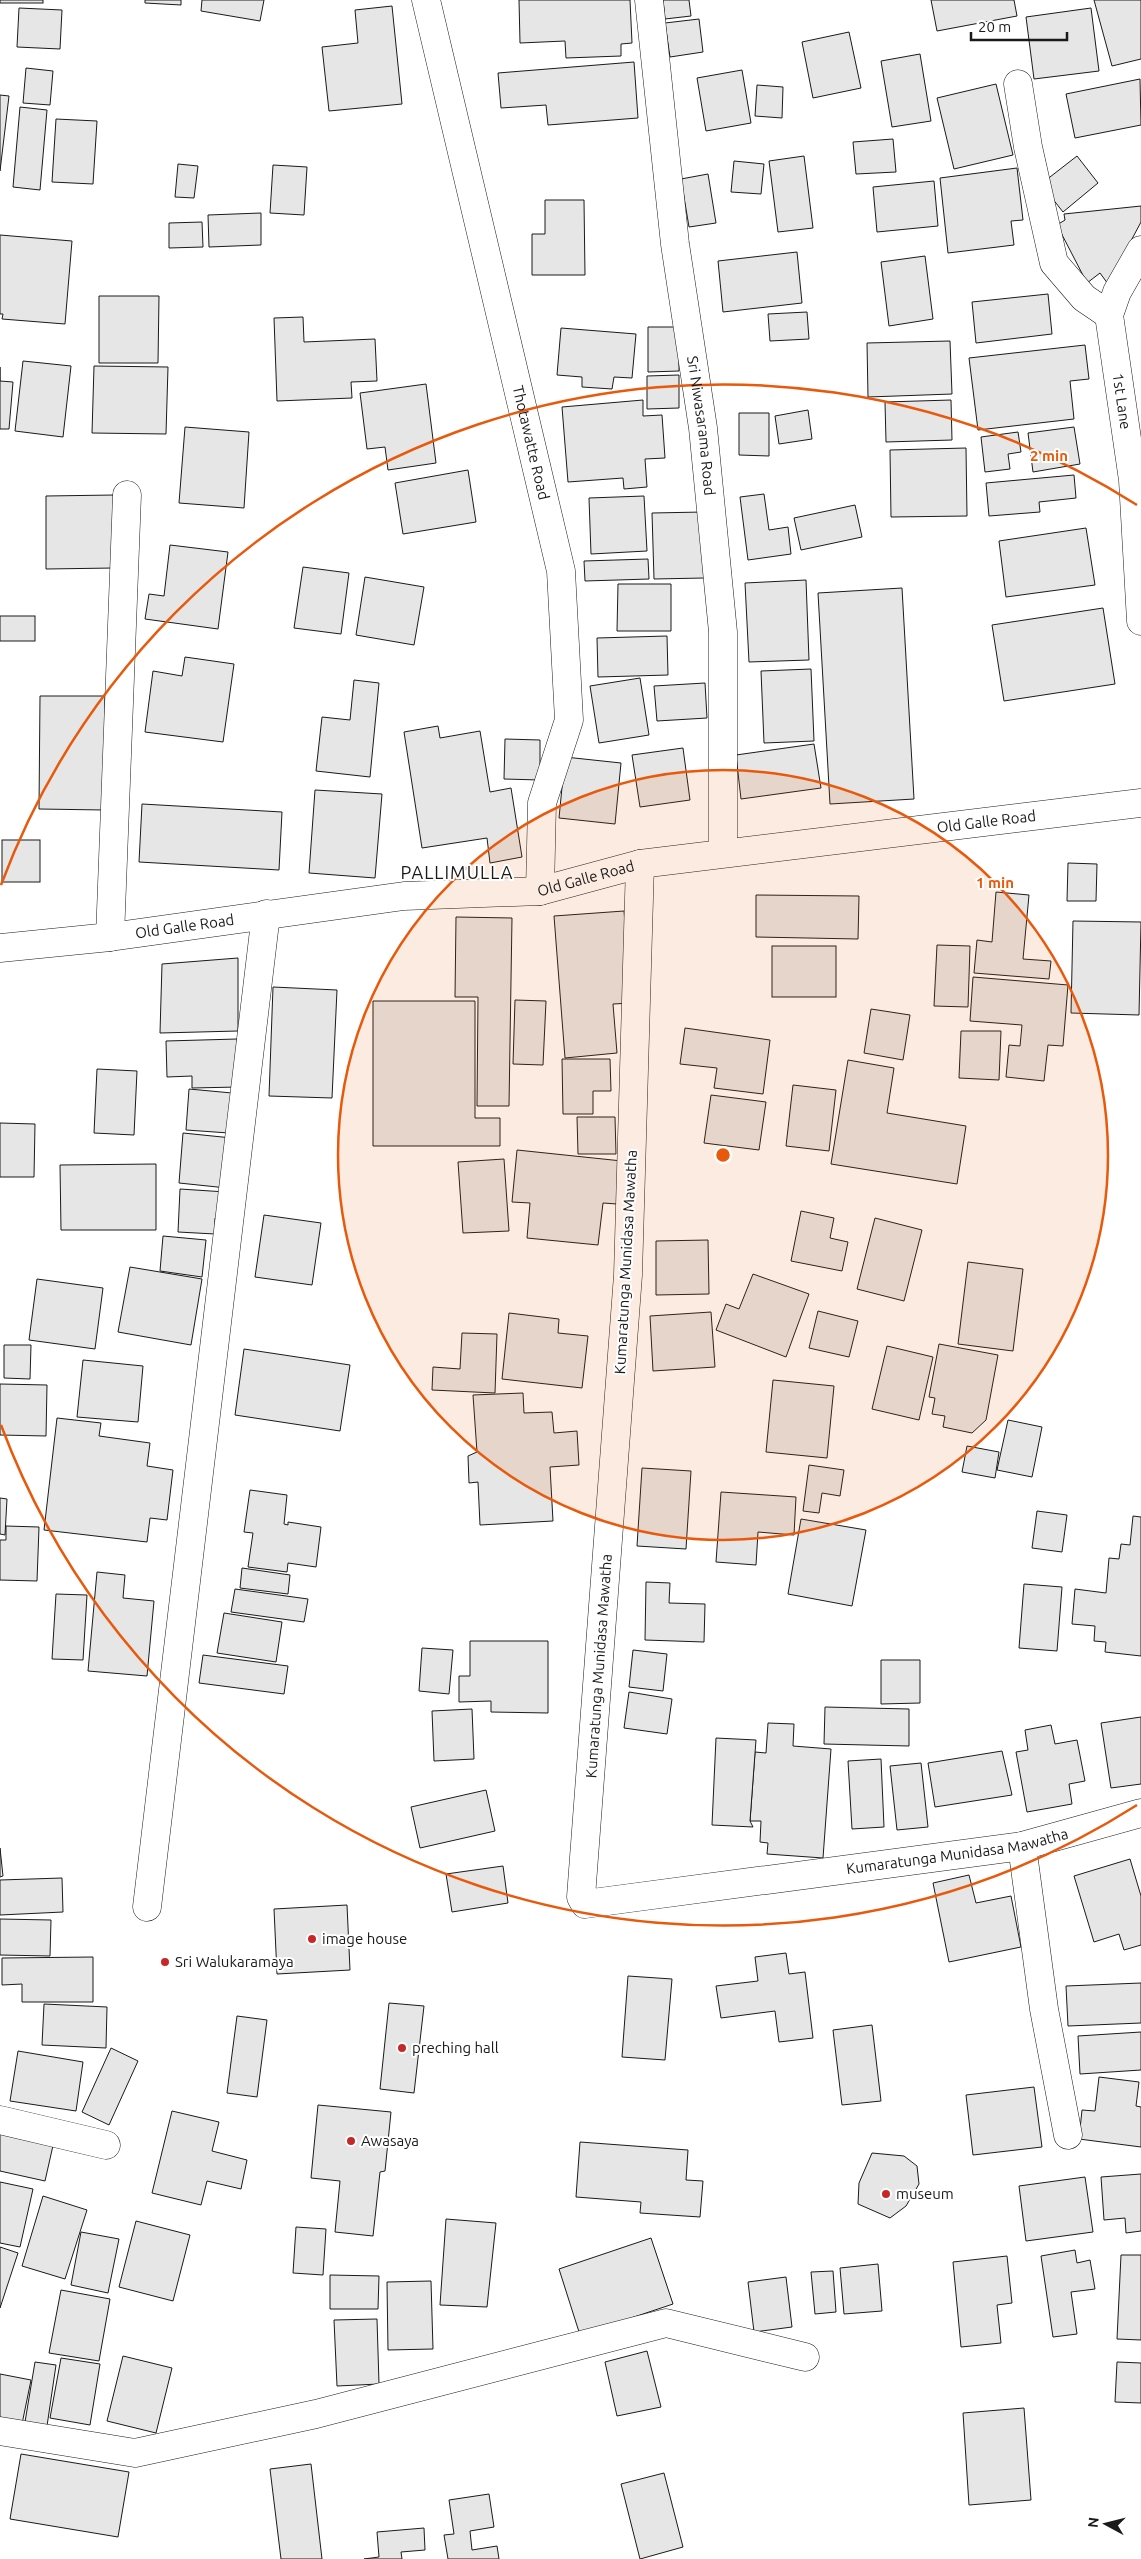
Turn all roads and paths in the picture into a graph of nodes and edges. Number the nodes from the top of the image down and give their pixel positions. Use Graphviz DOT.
graph roads {
  1 [pos="426,0"];
  2 [pos="649,0"];
  3 [pos="1018,84"];
  4 [pos="1141,250"];
  5 [pos="1109,315"];
  6 [pos="126,495"];
  7 [pos="1141,621"];
  8 [pos="1141,803"];
  9 [pos="723,852"];
  10 [pos="640,864"];
  11 [pos="540,891"];
  12 [pos="266,914"];
  13 [pos="110,937"];
  14 [pos="0,948"];
  15 [pos="1141,1813"];
  16 [pos="1022,1846"];
  17 [pos="148,1908"];
  18 [pos="0,2120"];
  19 [pos="1068,2135"];
  20 [pos="106,2145"];
  21 [pos="805,2357"];
  22 [pos="0,2431"];
  1 -- 11 [label="main road, Thotawatte Road"];
  2 -- 9 [label="main road, Sri Niwasarama Road"];
  3 -- 5 [label="main road"];
  4 -- 5 [label="main road, 1st Lane"];
  5 -- 7 [label="main road, 1st Lane"];
  6 -- 13 [label="main road"];
  8 -- 9 [label="main road, Old Galle Road"];
  9 -- 10 [label="main road, Old Galle Road"];
  10 -- 11 [label="main road, Old Galle Road"];
  10 -- 16 [label="main road, Kumaratunga Munidasa Mawatha"];
  11 -- 12 [label="main road, Old Galle Road"];
  12 -- 13 [label="main road, Old Galle Road"];
  12 -- 17 [label="main road"];
  13 -- 14 [label="main road, Old Galle Road"];
  15 -- 16 [label="main road, Kumaratunga Munidasa Mawatha"];
  16 -- 19 [label="main road"];
  18 -- 20 [label="main road"];
  21 -- 22 [label="main road"];
}
